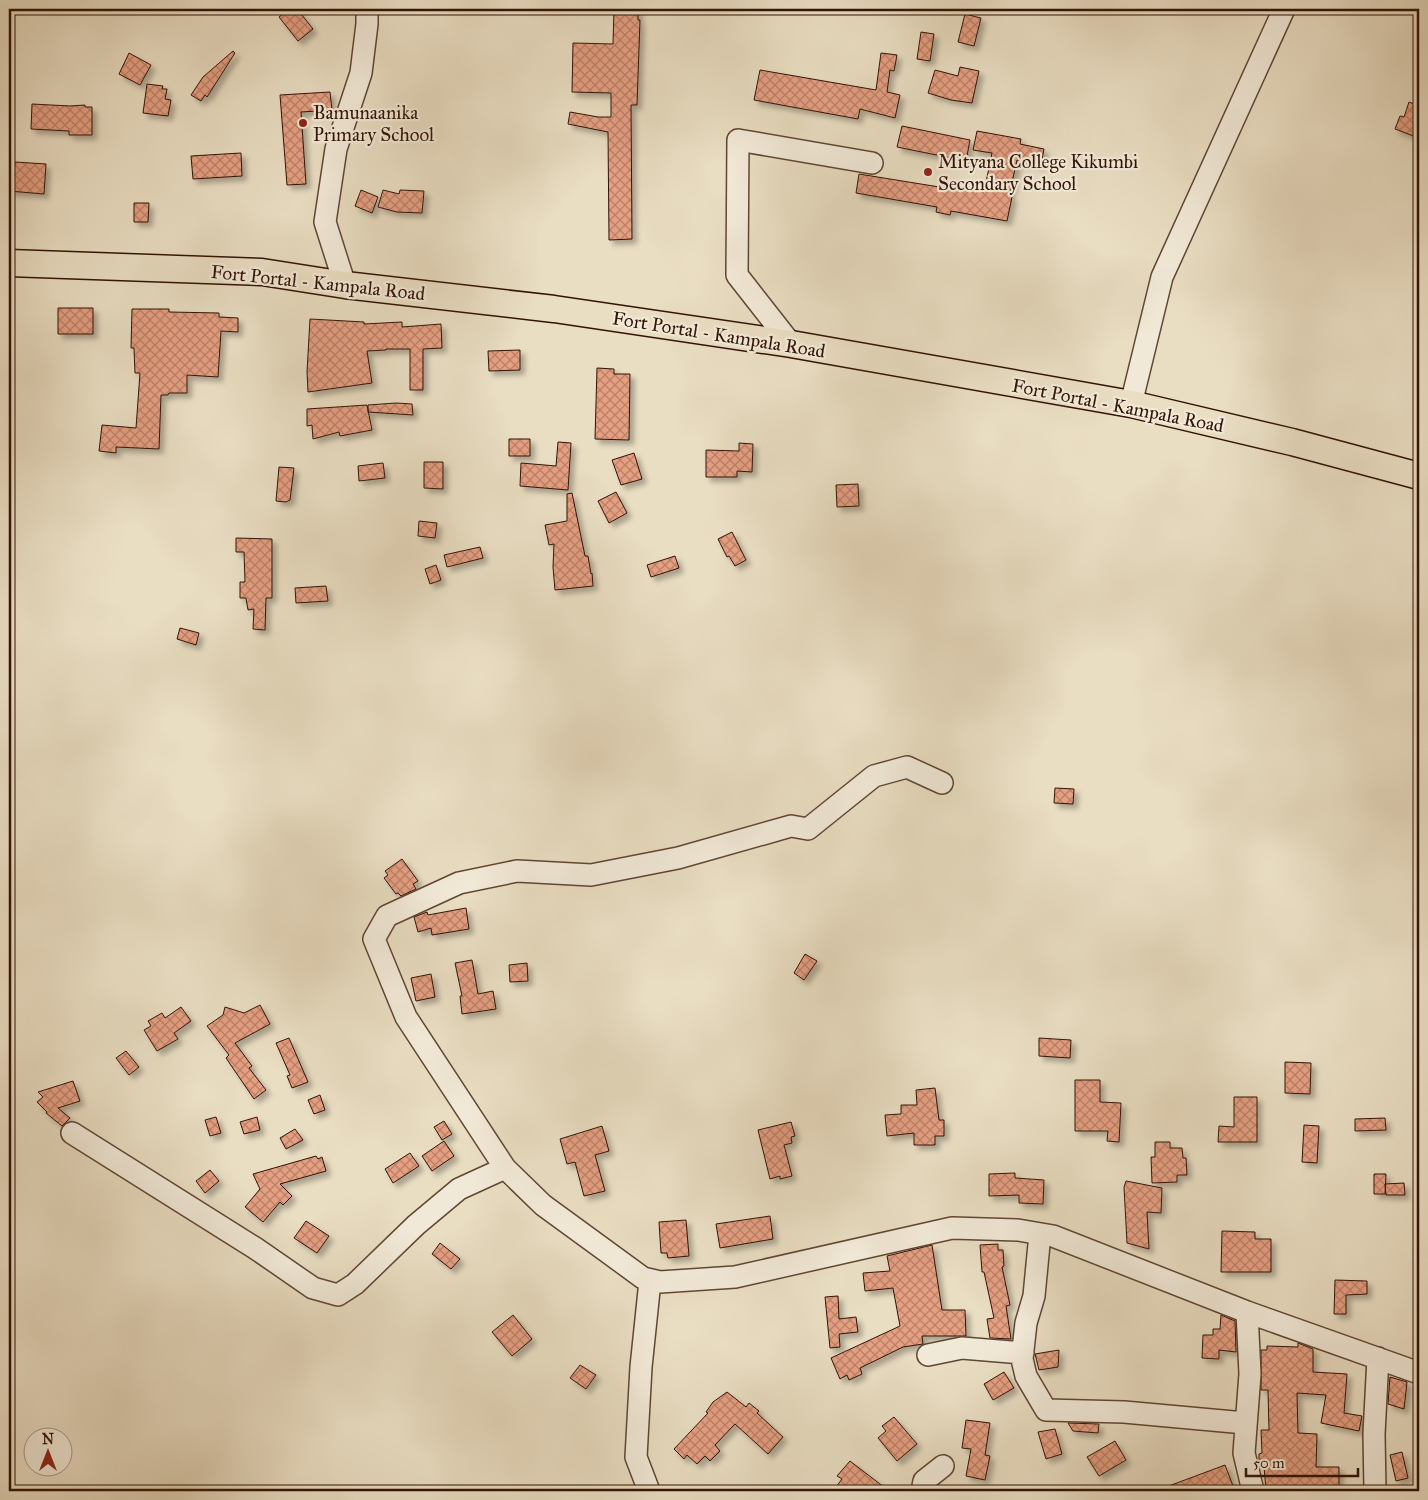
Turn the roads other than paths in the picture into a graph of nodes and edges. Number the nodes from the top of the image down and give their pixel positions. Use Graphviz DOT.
graph roads {
  1 [pos="367,9"];
  2 [pos="1284,9"];
  3 [pos="872,163"];
  4 [pos="9,263"];
  5 [pos="344,285"];
  6 [pos="791,344"];
  7 [pos="1132,404"];
  8 [pos="1419,476"];
  9 [pos="942,783"];
  10 [pos="72,1133"];
  11 [pos="505,1168"];
  12 [pos="1040,1234"];
  13 [pos="650,1281"];
  14 [pos="1247,1312"];
  15 [pos="1023,1353"];
  16 [pos="928,1355"];
  17 [pos="1378,1358"];
  18 [pos="1419,1373"];
  19 [pos="1245,1423"];
  20 [pos="943,1466"];
  21 [pos="649,1491"];
  22 [pos="922,1491"];
  23 [pos="1253,1491"];
  24 [pos="1375,1491"];
  1 -- 5 [label="street"];
  2 -- 7 [label="street"];
  3 -- 6 [label="street"];
  4 -- 5 [label="main road, Fort Portal - Kampala Road"];
  5 -- 6 [label="main road, Fort Portal - Kampala Road"];
  6 -- 7 [label="main road, Fort Portal - Kampala Road"];
  7 -- 8 [label="main road, Fort Portal - Kampala Road"];
  9 -- 11 [label="street"];
  10 -- 11 [label="street"];
  11 -- 13 [label="street"];
  12 -- 13 [label="street"];
  12 -- 14 [label="street"];
  12 -- 15 [label="street"];
  13 -- 21 [label="street"];
  14 -- 17 [label="street"];
  14 -- 19 [label="street"];
  15 -- 16 [label="street"];
  15 -- 19 [label="street"];
  17 -- 18 [label="street"];
  17 -- 24 [label="street"];
  19 -- 23 [label="street"];
  20 -- 22 [label="street"];
}
